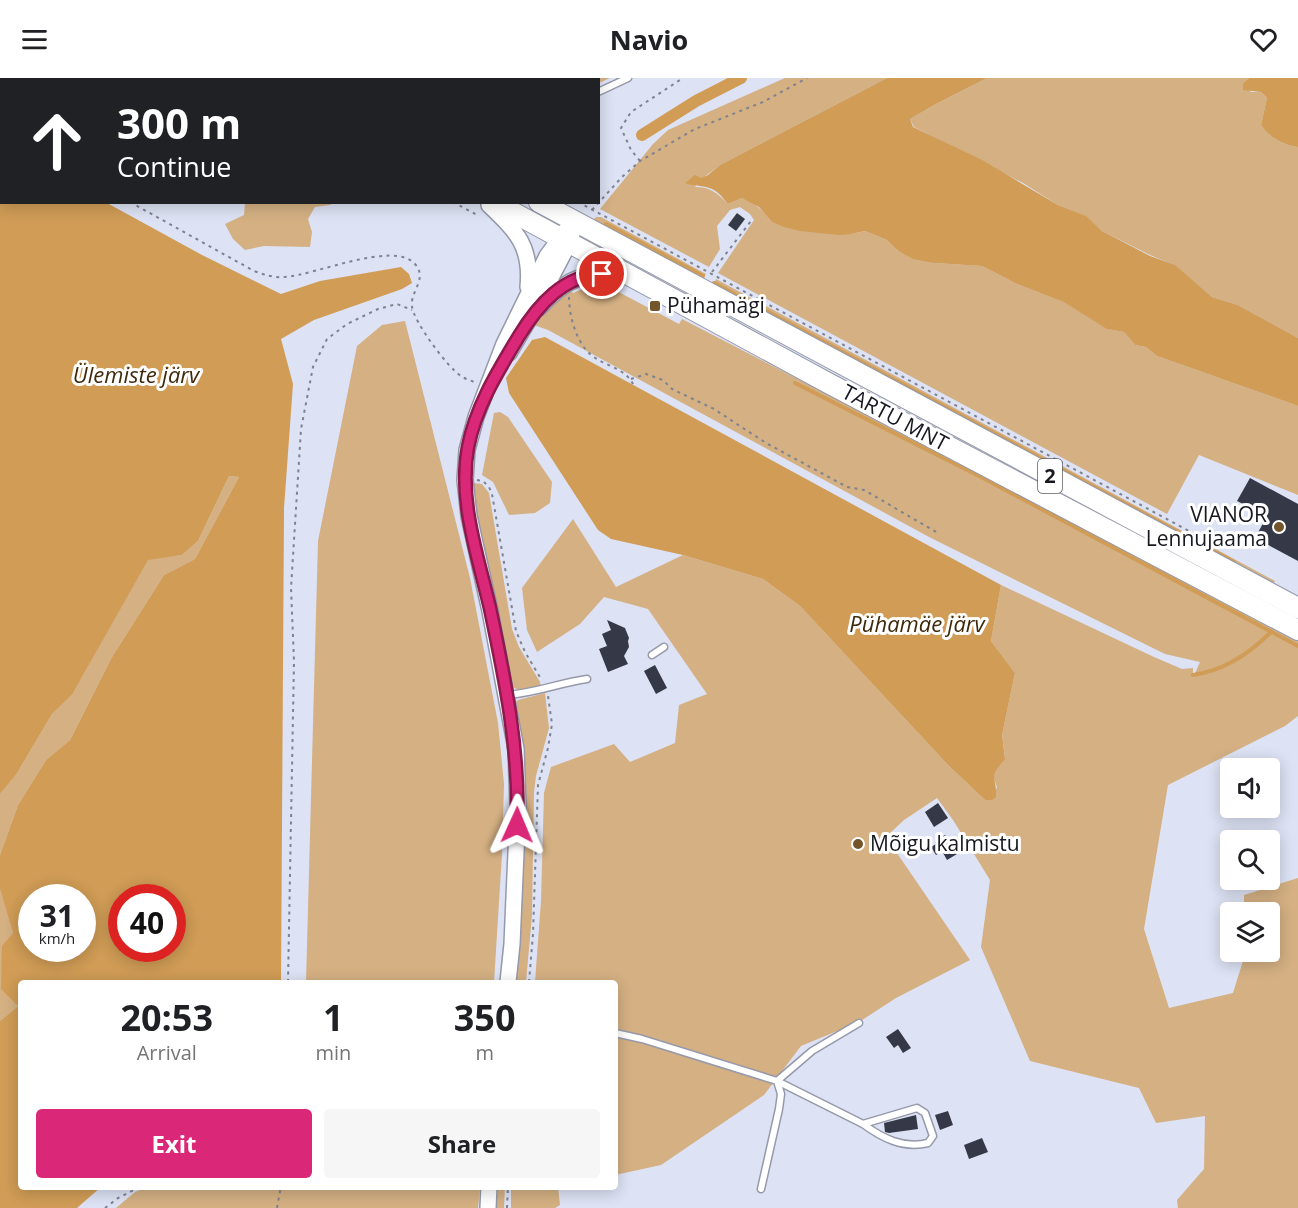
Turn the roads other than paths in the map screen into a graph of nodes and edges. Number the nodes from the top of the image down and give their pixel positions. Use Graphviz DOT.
graph roads {
  1 [pos="628,78"];
  2 [pos="600,91"];
  3 [pos="546,204"];
  4 [pos="488,207"];
  5 [pos="576,212"];
  6 [pos="564,240"];
  7 [pos="627,274"];
  8 [pos="527,293"];
  9 [pos="532,314"];
  10 [pos="488,388"];
  11 [pos="1298,608"];
  12 [pos="1298,630"];
  13 [pos="663,647"];
  14 [pos="652,655"];
  15 [pos="587,679"];
  16 [pos="506,695"];
  17 [pos="508,980"];
  18 [pos="859,1023"];
  19 [pos="618,1034"];
  20 [pos="777,1081"];
  21 [pos="862,1124"];
  22 [pos="761,1189"];
  23 [pos="489,1190"];
  24 [pos="488,1208"];
  1 -- 2 [label="lane"];
  3 -- 5 [label="highway, TARTU MNT / 2"];
  4 -- 6 [label="highway, TARTU MNT / 2"];
  4 -- 8 [label="street"];
  5 -- 6 [label="street"];
  5 -- 11 [label="highway, TARTU MNT / 2"];
  6 -- 7 [label="highway, TARTU MNT / 2"];
  6 -- 8 [label="street"];
  6 -- 9 [label="street"];
  7 -- 9 [label="street"];
  7 -- 12 [label="highway, TARTU MNT / 2"];
  8 -- 10 [label="street"];
  9 -- 10 [label="street"];
  10 -- 16 [label="street"];
  13 -- 14 [label="lane"];
  15 -- 16 [label="lane"];
  16 -- 17 [label="street"];
  18 -- 20 [label="lane"];
  19 -- 20 [label="lane"];
  20 -- 21 [label="lane"];
  20 -- 22 [label="lane"];
  21 -- 21 [label="lane"];
  23 -- 24 [label="street"];
}
